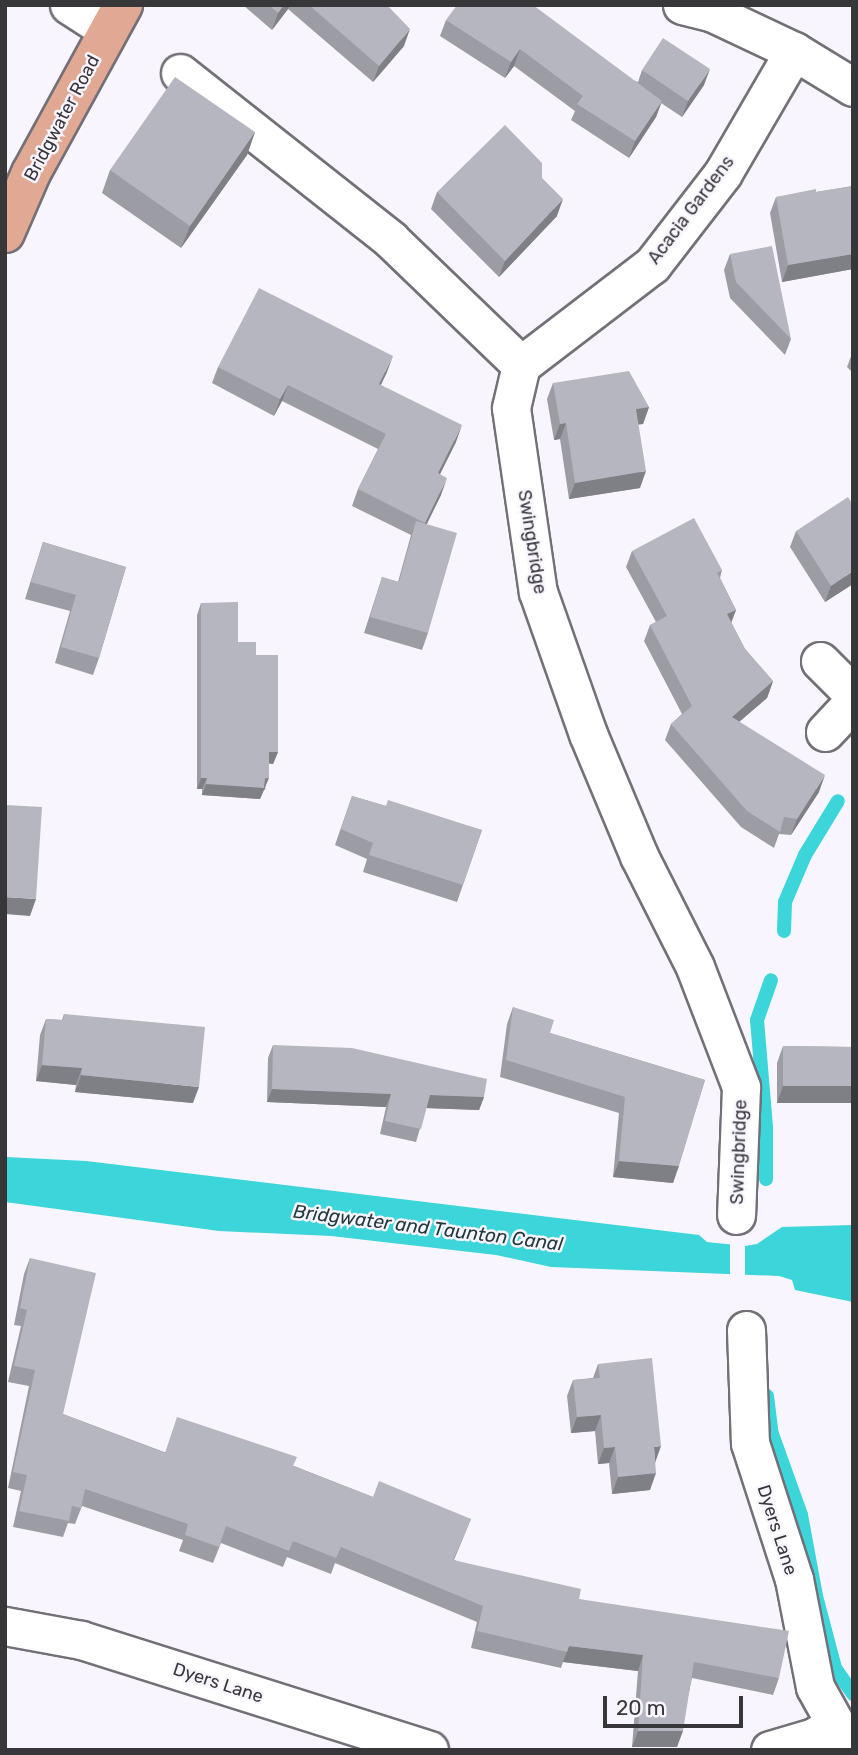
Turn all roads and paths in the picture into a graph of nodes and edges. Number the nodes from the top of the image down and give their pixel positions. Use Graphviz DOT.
graph roads {
  1 [pos="69,5"];
  2 [pos="682,5"];
  3 [pos="116,17"];
  4 [pos="794,51"];
  5 [pos="180,73"];
  6 [pos="853,87"];
  7 [pos="5,233"];
  8 [pos="521,365"];
  9 [pos="820,660"];
  10 [pos="853,694"];
  11 [pos="853,702"];
  12 [pos="825,732"];
  13 [pos="736,1214"];
  14 [pos="746,1330"];
  15 [pos="5,1626"];
  16 [pos="842,1737"];
  17 [pos="429,1750"];
  18 [pos="770,1750"];
  1 -- 3 [label="street"];
  2 -- 4 [label="street"];
  3 -- 7 [label="main road, Bridgwater Road"];
  4 -- 6 [label="street"];
  4 -- 8 [label="street, Acacia Gardens"];
  5 -- 8 [label="street"];
  8 -- 13 [label="street, Swingbridge"];
  9 -- 10 [label="street"];
  11 -- 12 [label="street"];
  14 -- 16 [label="street, Dyers Lane"];
  15 -- 17 [label="street, Dyers Lane"];
  16 -- 18 [label="street, Dyers Lane"];
}
